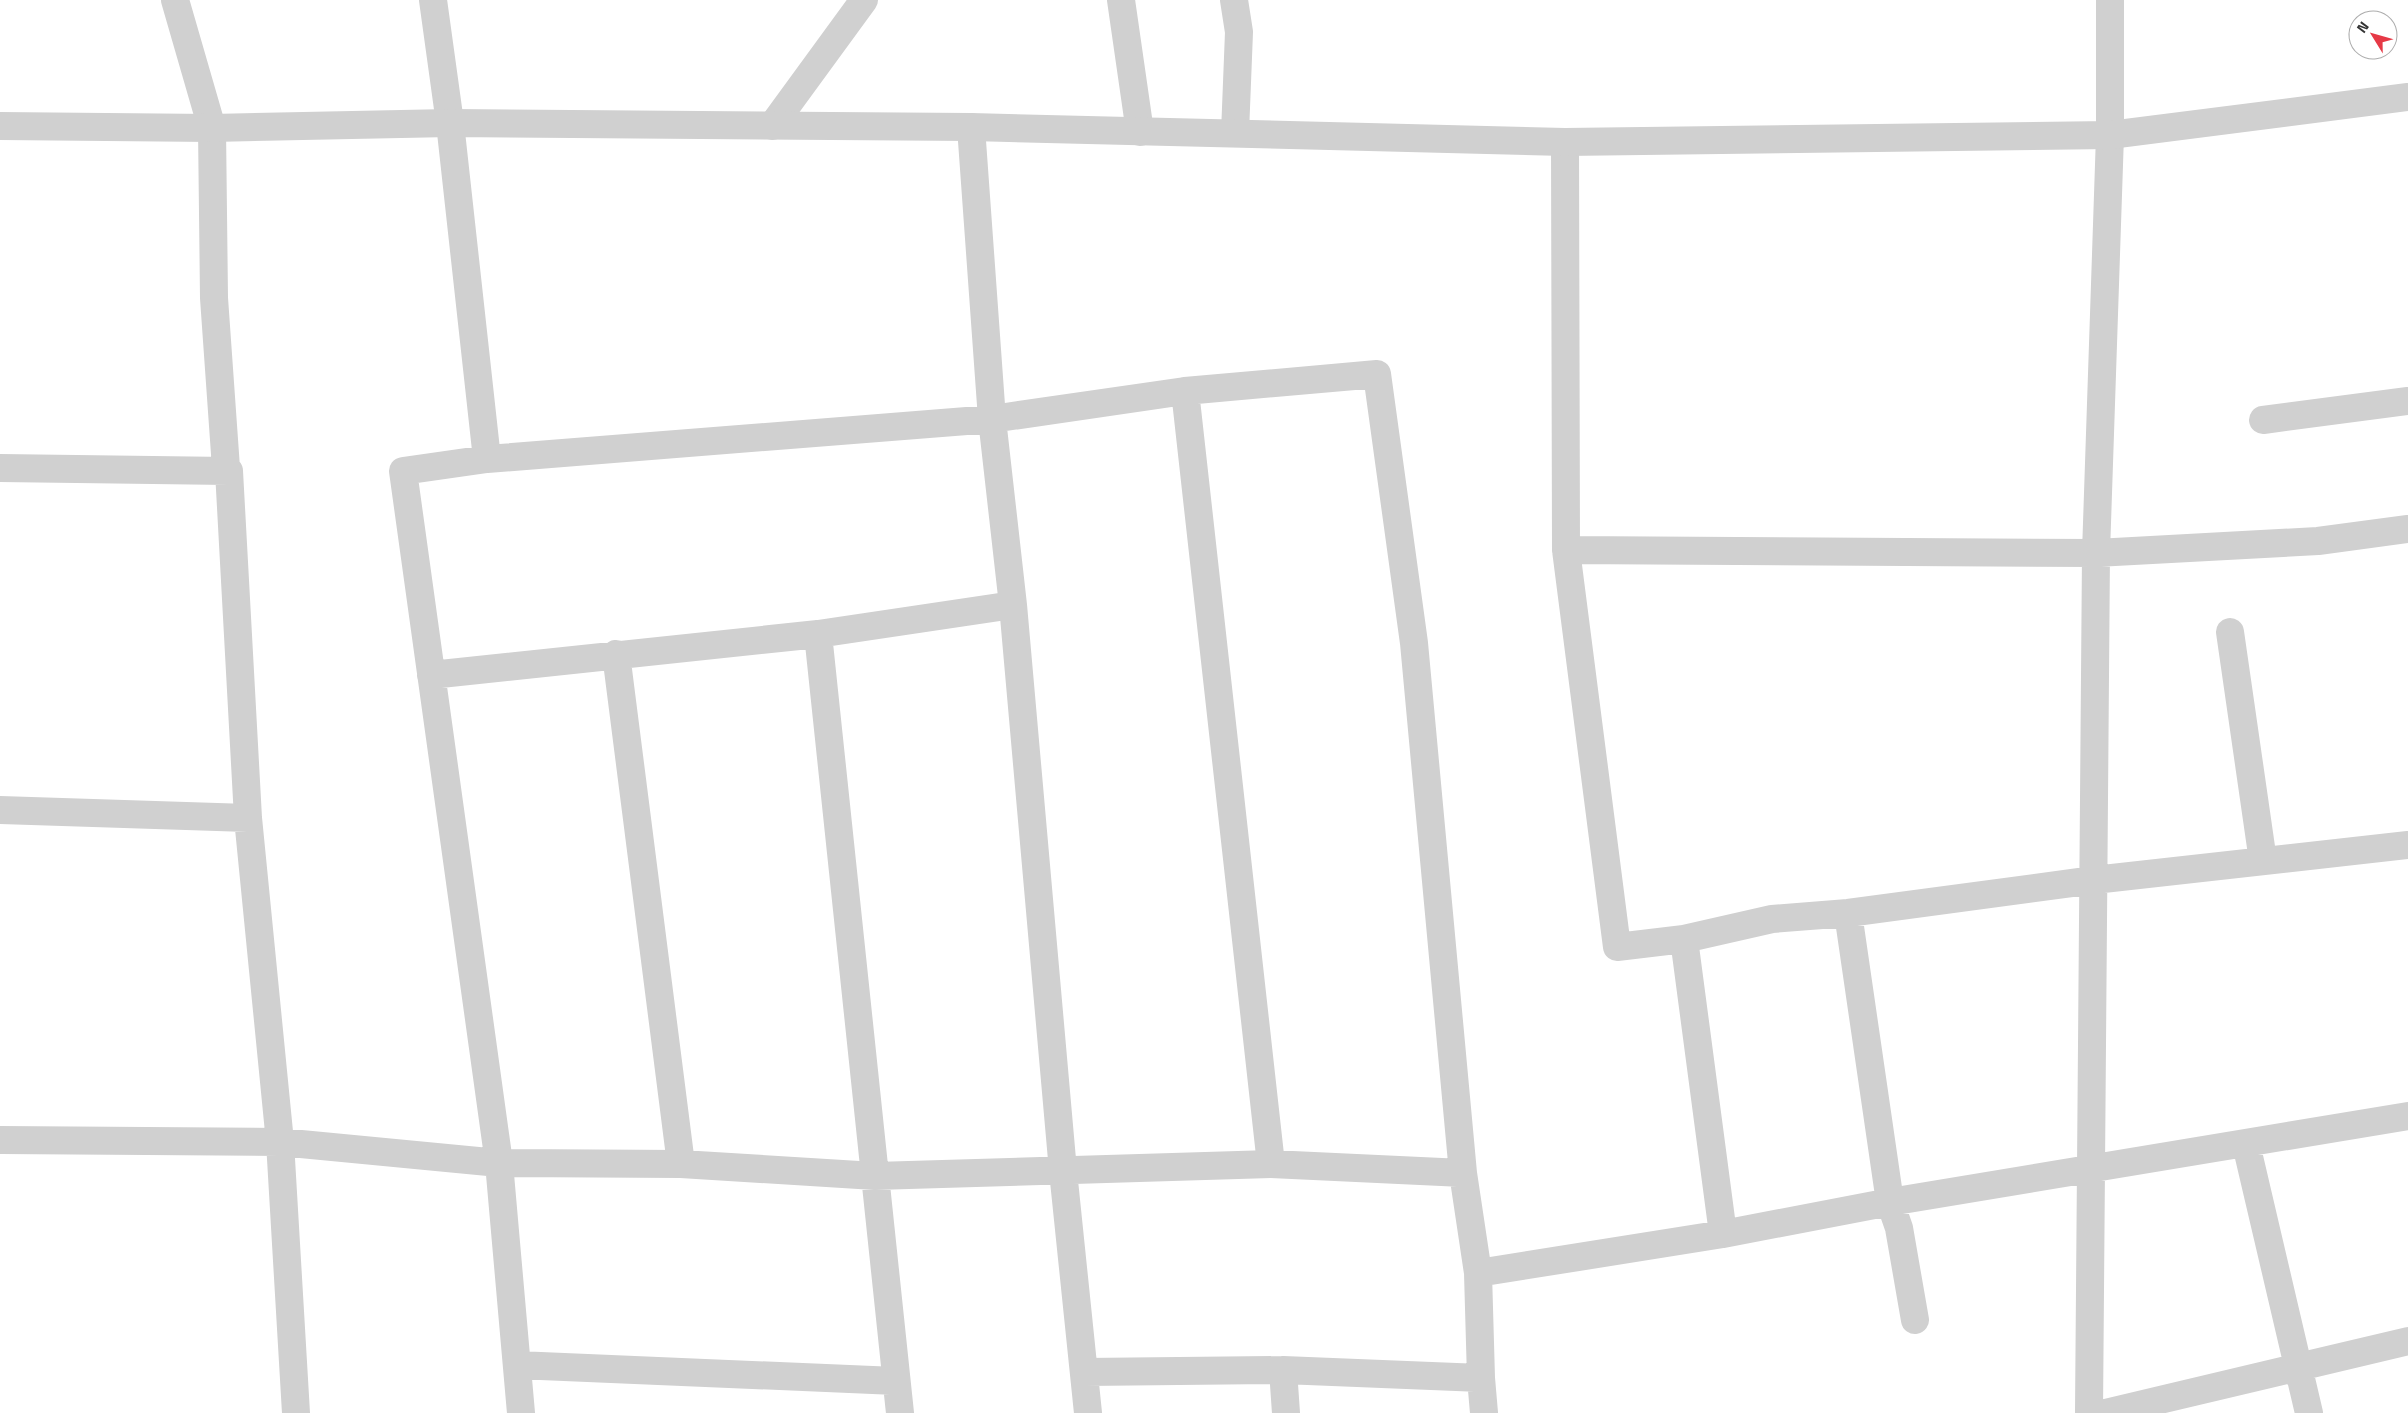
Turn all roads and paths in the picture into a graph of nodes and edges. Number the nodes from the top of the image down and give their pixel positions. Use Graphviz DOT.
graph roads {
  1 [pos="175,0"];
  2 [pos="432,0"];
  3 [pos="864,0"];
  4 [pos="1120,0"];
  5 [pos="1234,0"];
  6 [pos="2110,0"];
  7 [pos="2408,98"];
  8 [pos="450,123"];
  9 [pos="0,126"];
  10 [pos="772,126"];
  11 [pos="971,127"];
  12 [pos="212,128"];
  13 [pos="1140,132"];
  14 [pos="1235,133"];
  15 [pos="2110,135"];
  16 [pos="1565,142"];
  17 [pos="1185,391"];
  18 [pos="2408,401"];
  19 [pos="992,419"];
  20 [pos="2263,420"];
  21 [pos="487,460"];
  22 [pos="0,468"];
  23 [pos="230,471"];
  24 [pos="2408,529"];
  25 [pos="1566,550"];
  26 [pos="2096,553"];
  27 [pos="1013,605"];
  28 [pos="2230,632"];
  29 [pos="818,634"];
  30 [pos="616,654"];
  31 [pos="431,675"];
  32 [pos="0,810"];
  33 [pos="248,818"];
  34 [pos="2408,845"];
  35 [pos="2262,861"];
  36 [pos="2094,880"];
  37 [pos="1848,913"];
  38 [pos="1684,938"];
  39 [pos="2408,1116"];
  40 [pos="0,1140"];
  41 [pos="280,1142"];
  42 [pos="2246,1144"];
  43 [pos="499,1163"];
  44 [pos="681,1164"];
  45 [pos="1271,1164"];
  46 [pos="2092,1170"];
  47 [pos="1063,1171"];
  48 [pos="1463,1173"];
  49 [pos="875,1176"];
  50 [pos="1890,1202"];
  51 [pos="1723,1234"];
  52 [pos="1478,1273"];
  53 [pos="1915,1320"];
  54 [pos="2408,1341"];
  55 [pos="517,1365"];
  56 [pos="2298,1366"];
  57 [pos="1283,1370"];
  58 [pos="1085,1372"];
  59 [pos="1480,1378"];
  60 [pos="896,1381"];
  61 [pos="296,1413"];
  62 [pos="521,1413"];
  63 [pos="900,1413"];
  64 [pos="1088,1413"];
  65 [pos="1286,1413"];
  66 [pos="1484,1413"];
  67 [pos="2089,1413"];
  68 [pos="2105,1413"];
  69 [pos="2309,1413"];
  1 -- 12 [label="street"];
  2 -- 8 [label="street"];
  3 -- 10 [label="street"];
  4 -- 13 [label="street"];
  5 -- 14 [label="street"];
  6 -- 15 [label="street"];
  7 -- 15 [label="street"];
  8 -- 10 [label="street"];
  8 -- 12 [label="street"];
  8 -- 21 [label="street"];
  9 -- 12 [label="street"];
  10 -- 11 [label="street"];
  11 -- 13 [label="street"];
  11 -- 19 [label="street"];
  12 -- 23 [label="street"];
  13 -- 14 [label="street"];
  14 -- 16 [label="street"];
  15 -- 16 [label="street"];
  15 -- 26 [label="street"];
  16 -- 25 [label="street"];
  17 -- 19 [label="street"];
  17 -- 45 [label="street"];
  17 -- 48 [label="street"];
  18 -- 20 [label="street"];
  19 -- 21 [label="street"];
  19 -- 27 [label="street"];
  21 -- 31 [label="street"];
  22 -- 23 [label="street"];
  23 -- 33 [label="street"];
  24 -- 26 [label="street"];
  25 -- 26 [label="street"];
  25 -- 38 [label="street"];
  26 -- 36 [label="street"];
  27 -- 29 [label="street"];
  27 -- 47 [label="street"];
  28 -- 35 [label="street"];
  29 -- 30 [label="street"];
  29 -- 49 [label="street"];
  30 -- 31 [label="street"];
  30 -- 44 [label="street"];
  31 -- 43 [label="street"];
  32 -- 33 [label="street"];
  33 -- 41 [label="street"];
  34 -- 35 [label="street"];
  35 -- 36 [label="street"];
  36 -- 37 [label="street"];
  36 -- 46 [label="street"];
  37 -- 38 [label="street"];
  37 -- 50 [label="street"];
  38 -- 51 [label="street"];
  39 -- 42 [label="street"];
  40 -- 41 [label="street"];
  41 -- 43 [label="street"];
  41 -- 61 [label="street"];
  42 -- 46 [label="street"];
  42 -- 56 [label="street"];
  43 -- 44 [label="street"];
  43 -- 55 [label="street"];
  44 -- 49 [label="street"];
  45 -- 47 [label="street"];
  45 -- 48 [label="street"];
  46 -- 50 [label="street"];
  46 -- 67 [label="street"];
  47 -- 49 [label="street"];
  47 -- 58 [label="street"];
  48 -- 52 [label="street"];
  49 -- 60 [label="street"];
  50 -- 51 [label="street"];
  50 -- 53 [label="street"];
  51 -- 52 [label="street"];
  52 -- 59 [label="street"];
  54 -- 56 [label="street"];
  55 -- 60 [label="street"];
  55 -- 62 [label="street"];
  56 -- 68 [label="street"];
  56 -- 69 [label="street"];
  57 -- 58 [label="street"];
  57 -- 59 [label="street"];
  57 -- 65 [label="street"];
  58 -- 64 [label="street"];
  59 -- 66 [label="street"];
  60 -- 63 [label="street"];
}
